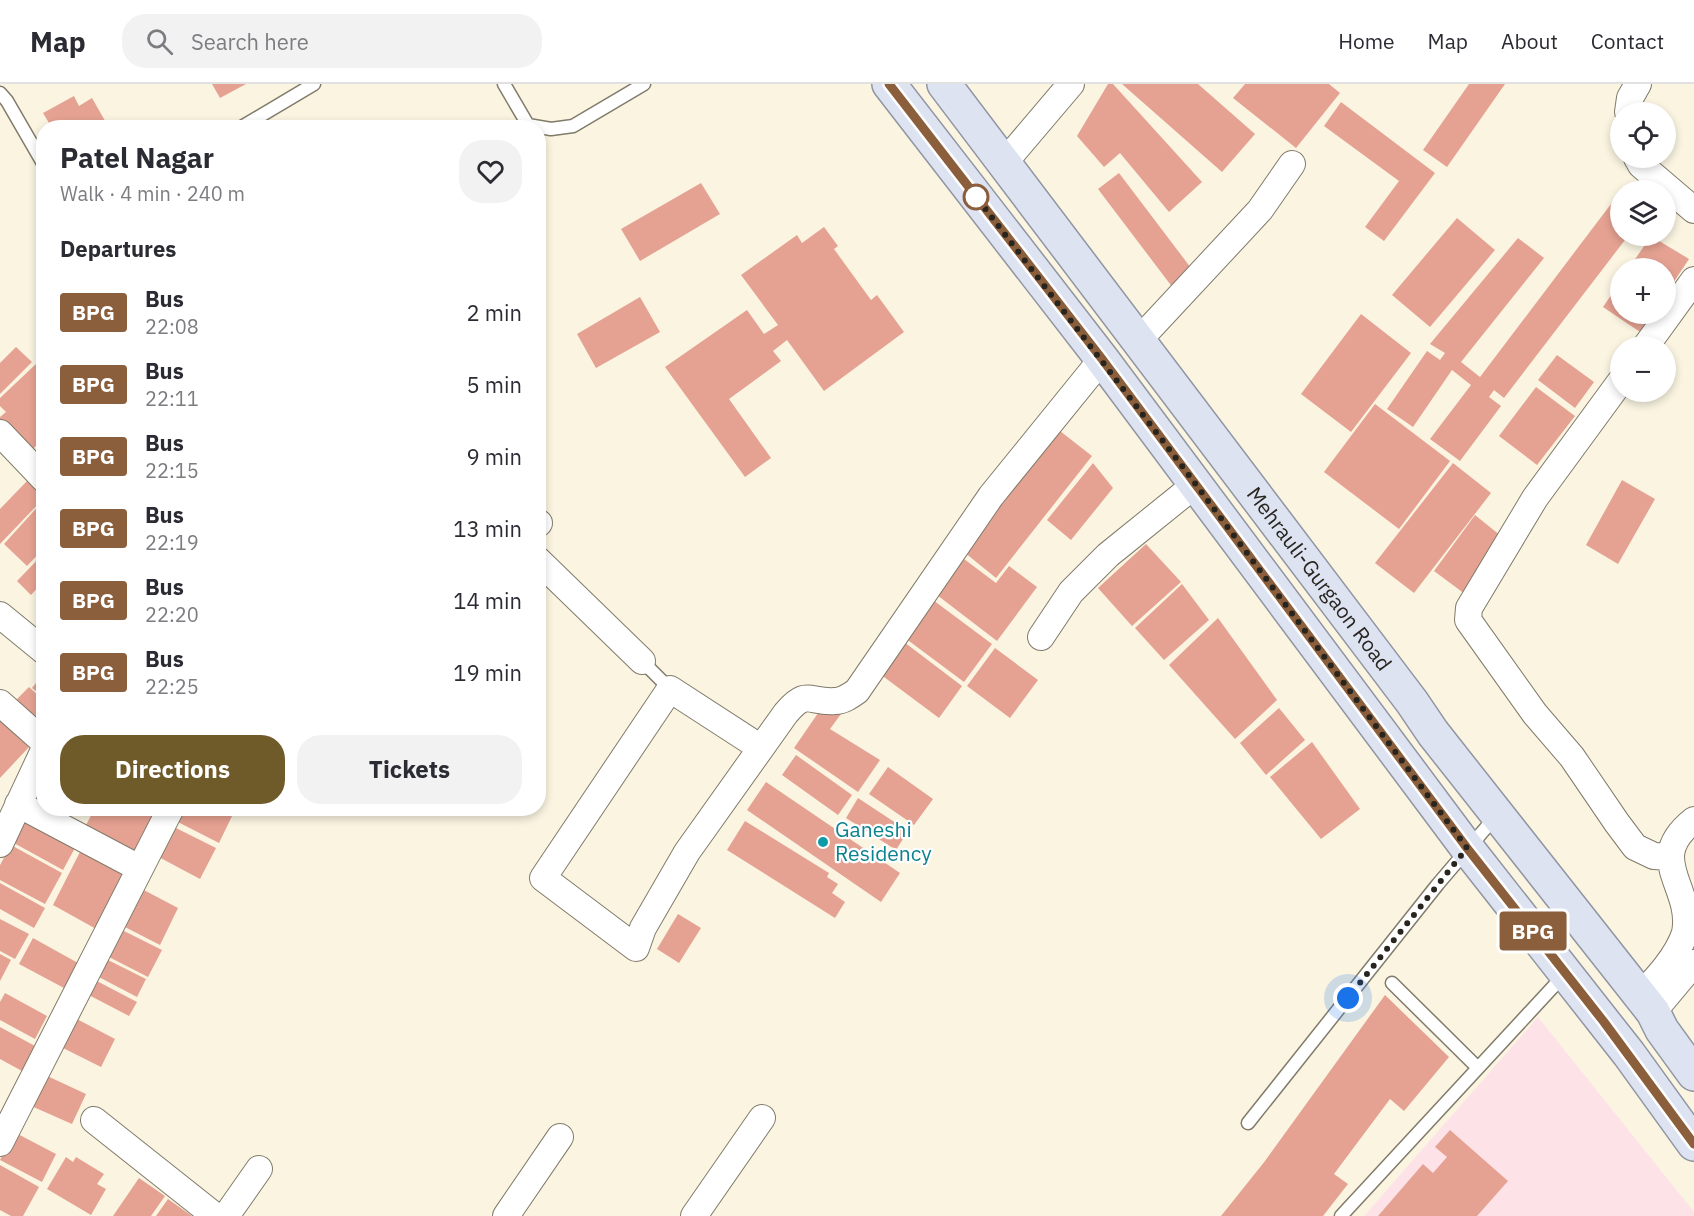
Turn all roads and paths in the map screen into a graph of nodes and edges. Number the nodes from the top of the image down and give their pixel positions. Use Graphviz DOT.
graph roads {
  1 [pos="314,84"];
  2 [pos="504,84"];
  3 [pos="644,84"];
  4 [pos="889,84"];
  5 [pos="944,84"];
  6 [pos="1071,84"];
  7 [pos="1638,84"];
  8 [pos="0,93"];
  9 [pos="1629,102"];
  10 [pos="253,120"];
  11 [pos="525,120"];
  12 [pos="546,128"];
  13 [pos="36,151"];
  14 [pos="1004,163"];
  15 [pos="1292,164"];
  16 [pos="1645,168"];
  17 [pos="1694,210"];
  18 [pos="1041,213"];
  19 [pos="1012,243"];
  20 [pos="1694,280"];
  21 [pos="1653,336"];
  22 [pos="1138,341"];
  23 [pos="1102,359"];
  24 [pos="1610,396"];
  25 [pos="0,433"];
  26 [pos="36,471"];
  27 [pos="1196,484"];
  28 [pos="546,568"];
  29 [pos="0,615"];
  30 [pos="1041,637"];
  31 [pos="36,644"];
  32 [pos="642,661"];
  33 [pos="670,689"];
  34 [pos="0,702"];
  35 [pos="36,735"];
  36 [pos="761,748"];
  37 [pos="36,767"];
  38 [pos="18,804"];
  39 [pos="36,814"];
  40 [pos="1497,815"];
  41 [pos="41,816"];
  42 [pos="167,816"];
  43 [pos="1694,820"];
  44 [pos="0,844"];
  45 [pos="1467,848"];
  46 [pos="1671,857"];
  47 [pos="139,868"];
  48 [pos="1694,963"];
  49 [pos="1566,973"];
  50 [pos="1392,983"];
  51 [pos="1652,1013"];
  52 [pos="1629,1054"];
  53 [pos="1478,1068"];
  54 [pos="1694,1074"];
  55 [pos="762,1118"];
  56 [pos="94,1120"];
  57 [pos="1248,1123"];
  58 [pos="560,1137"];
  59 [pos="0,1143"];
  60 [pos="1694,1144"];
  61 [pos="259,1169"];
  62 [pos="215,1216"];
  63 [pos="226,1216"];
  64 [pos="506,1216"];
  65 [pos="694,1216"];
  66 [pos="1341,1216"];
  1 -- 10 [label="lane"];
  2 -- 11 [label="lane"];
  3 -- 12 [label="lane"];
  4 -- 19 [label="main road, Mehrauli-Gurgaon Road"];
  5 -- 14 [label="main road, Mehrauli-Gurgaon Road"];
  6 -- 14 [label="street"];
  7 -- 9 [label="street"];
  8 -- 13 [label="lane"];
  14 -- 18 [label="main road, Mehrauli-Gurgaon Road"];
  15 -- 22 [label="street"];
  16 -- 17 [label="street"];
  18 -- 19 [label="main road"];
  18 -- 22 [label="main road, Mehrauli-Gurgaon Road"];
  19 -- 23 [label="main road, Mehrauli-Gurgaon Road"];
  20 -- 21 [label="street"];
  22 -- 40 [label="main road, Mehrauli-Gurgaon Road"];
  23 -- 27 [label="main road, Mehrauli-Gurgaon Road"];
  23 -- 36 [label="street"];
  24 -- 46 [label="street"];
  25 -- 26 [label="street"];
  27 -- 30 [label="street"];
  27 -- 45 [label="main road, Mehrauli-Gurgaon Road"];
  28 -- 32 [label="street"];
  29 -- 31 [label="street"];
  32 -- 33 [label="lane"];
  33 -- 36 [label="street"];
  33 -- 36 [label="street"];
  34 -- 35 [label="street"];
  37 -- 38 [label="street"];
  38 -- 39 [label="street"];
  38 -- 44 [label="street"];
  40 -- 45 [label="lane"];
  40 -- 51 [label="main road, Mehrauli-Gurgaon Road"];
  41 -- 47 [label="street"];
  42 -- 47 [label="street"];
  43 -- 46 [label="street"];
  45 -- 49 [label="main road, Mehrauli-Gurgaon Road"];
  45 -- 57 [label="lane"];
  46 -- 51 [label="street"];
  47 -- 59 [label="street"];
  48 -- 51 [label="street"];
  49 -- 52 [label="main road, Mehrauli-Gurgaon Road"];
  49 -- 53 [label="lane"];
  50 -- 53 [label="lane"];
  51 -- 52 [label="main road"];
  51 -- 54 [label="main road, Mehrauli-Gurgaon Road"];
  52 -- 60 [label="main road, Mehrauli-Gurgaon Road"];
  53 -- 66 [label="lane"];
  55 -- 65 [label="street"];
  56 -- 62 [label="street"];
  58 -- 64 [label="street"];
  61 -- 63 [label="street"];
}
